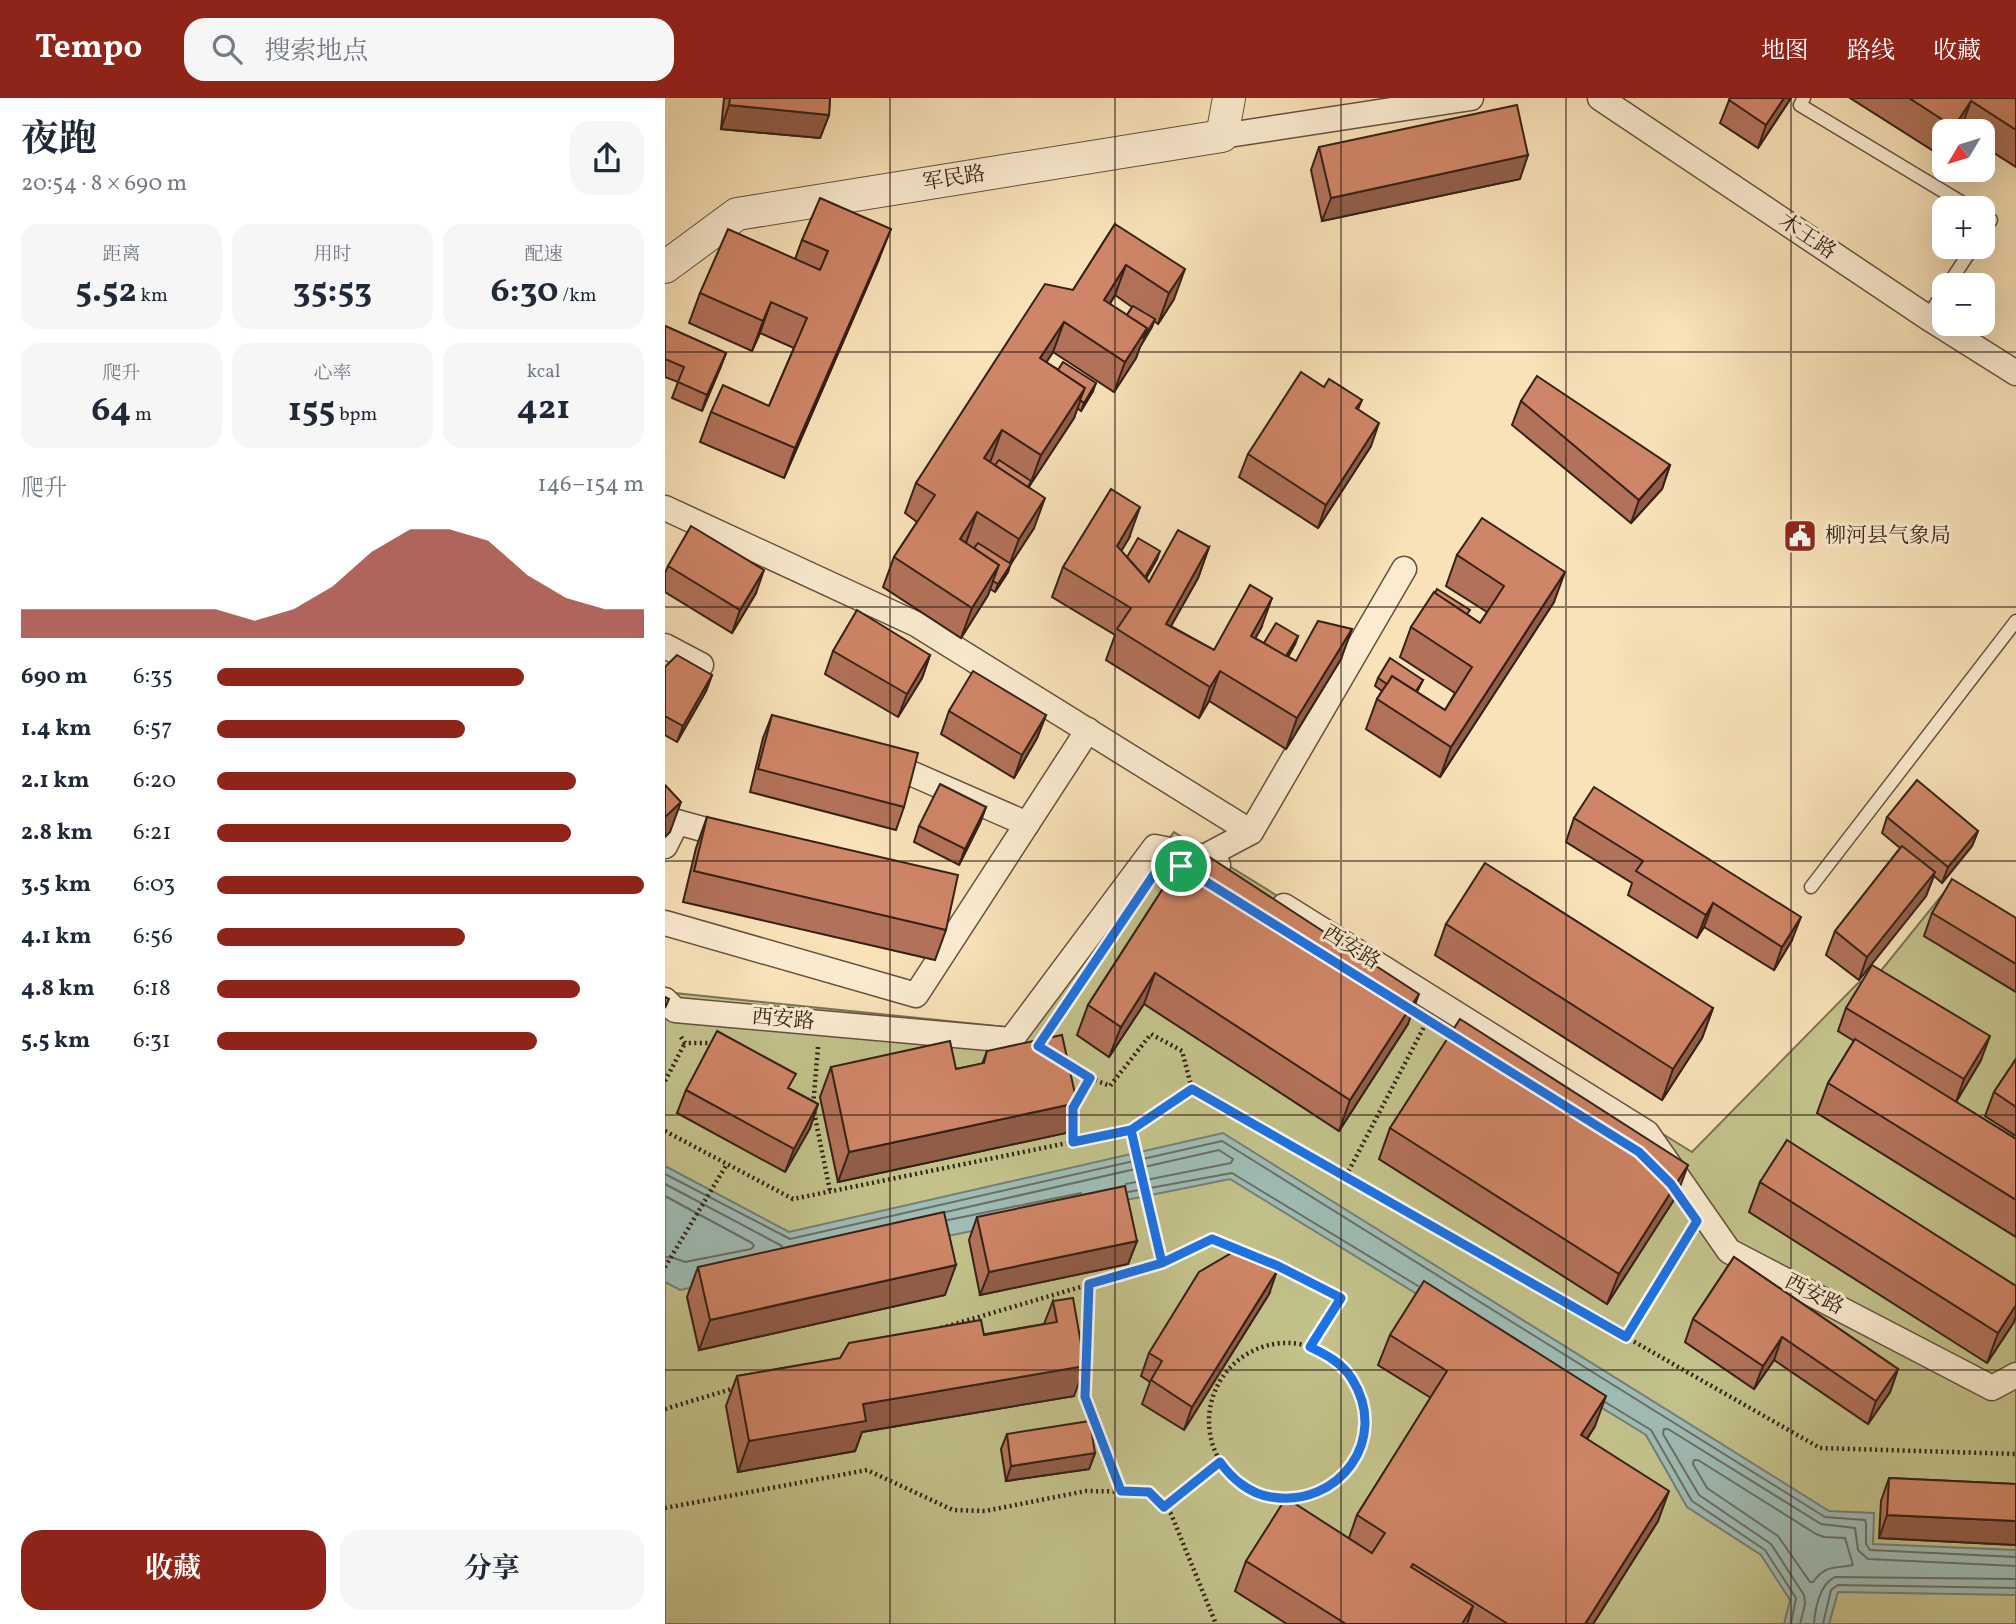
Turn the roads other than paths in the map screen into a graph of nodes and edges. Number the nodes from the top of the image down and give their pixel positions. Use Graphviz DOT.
graph roads {
  1 [pos="1229,98"];
  2 [pos="1471,98"];
  3 [pos="1804,98"];
  4 [pos="1615,102"];
  5 [pos="1222,136"];
  6 [pos="1951,196"];
  7 [pos="668,259"];
  8 [pos="1932,310"];
  9 [pos="1927,317"];
  10 [pos="2016,373"];
  11 [pos="665,508"];
  12 [pos="1404,569"];
  13 [pos="2016,621"];
  14 [pos="665,646"];
  15 [pos="701,665"];
  16 [pos="1088,730"];
  17 [pos="860,751"];
  18 [pos="671,816"];
  19 [pos="1027,824"];
  20 [pos="1251,832"];
  21 [pos="755,844"];
  22 [pos="665,846"];
  23 [pos="1204,857"];
  24 [pos="1239,878"];
  25 [pos="1811,887"];
  26 [pos="1262,893"];
  27 [pos="948,898"];
  28 [pos="974,906"];
  29 [pos="665,923"];
  30 [pos="665,1000"];
  31 [pos="2016,1375"];
  1 -- 5 [label="street"];
  2 -- 5 [label="street"];
  3 -- 6 [label="lane"];
  4 -- 9 [label="street, 木王路"];
  5 -- 7 [label="street, 军民路"];
  8 -- 9 [label="lane"];
  9 -- 10 [label="street, 木王路"];
  11 -- 16 [label="street"];
  12 -- 20 [label="street"];
  13 -- 25 [label="lane"];
  14 -- 15 [label="street"];
  16 -- 19 [label="street"];
  16 -- 20 [label="street"];
  17 -- 19 [label="street"];
  18 -- 21 [label="street"];
  18 -- 22 [label="street"];
  19 -- 28 [label="street"];
  20 -- 23 [label="street"];
  23 -- 24 [label="street, 西安路"];
  23 -- 30 [label="street, 西安路"];
  26 -- 31 [label="street, 西安路"];
  27 -- 28 [label="street"];
  28 -- 29 [label="street"];
}
